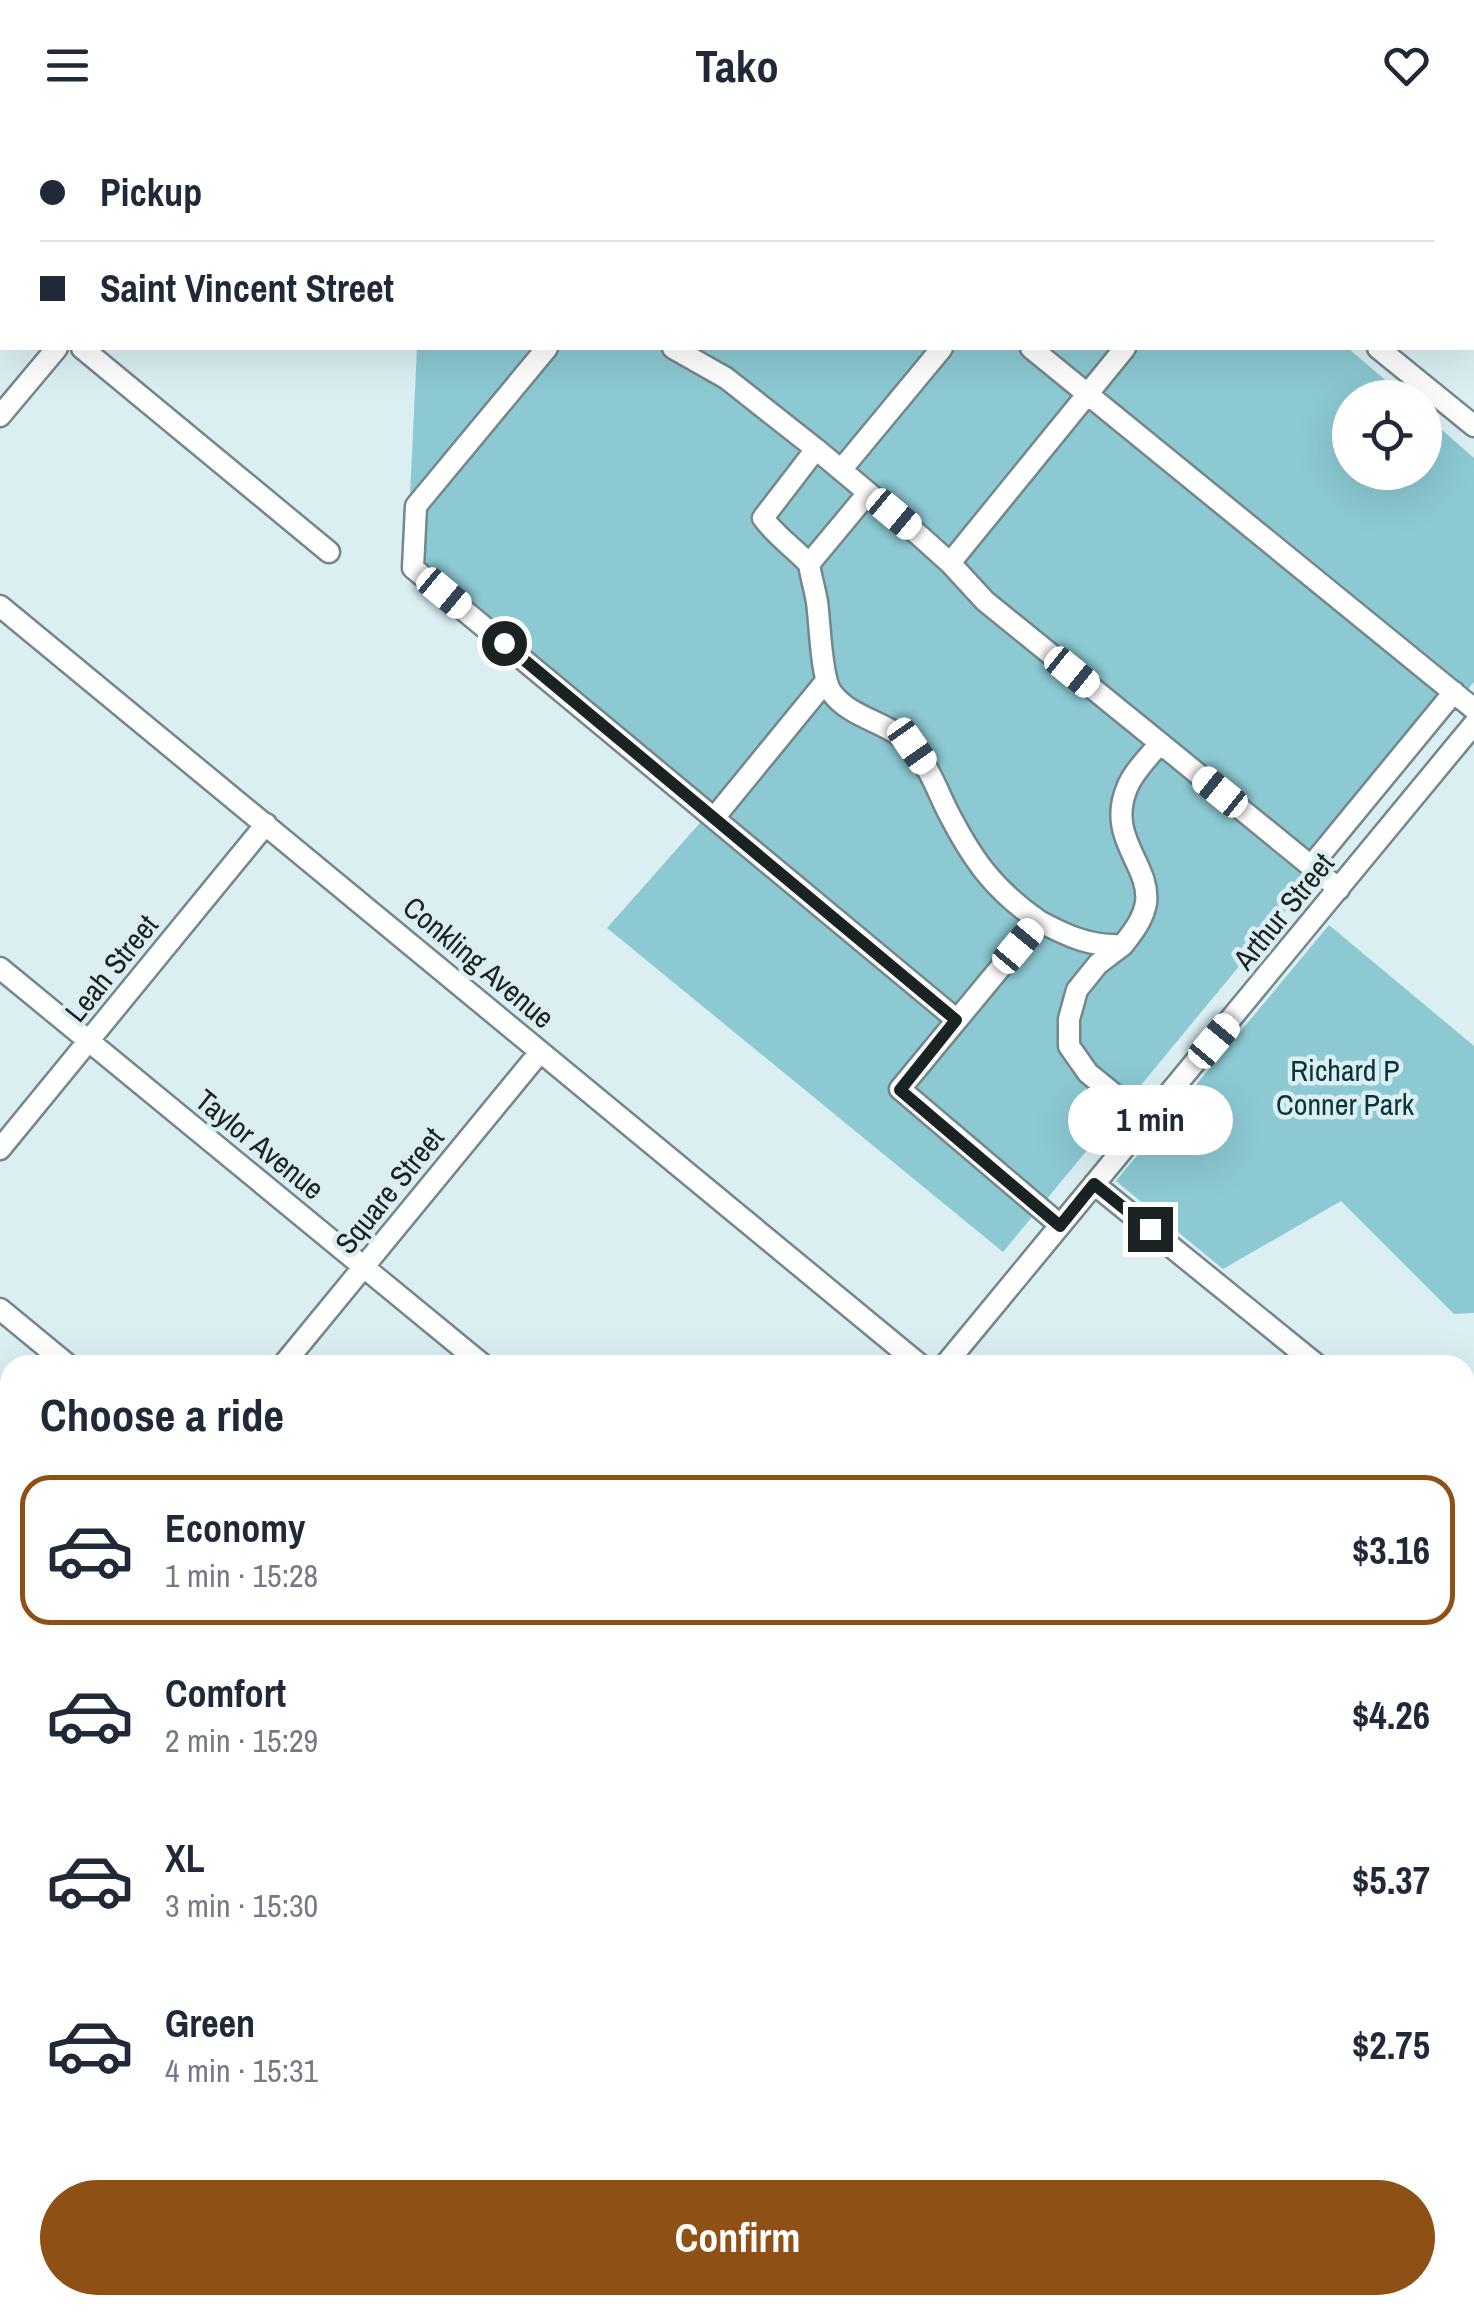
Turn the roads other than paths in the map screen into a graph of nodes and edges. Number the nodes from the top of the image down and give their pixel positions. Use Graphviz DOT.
graph roads {
  1 [pos="56,350"];
  2 [pos="84,350"];
  3 [pos="545,350"];
  4 [pos="677,350"];
  5 [pos="940,350"];
  6 [pos="1032,350"];
  7 [pos="1123,350"];
  8 [pos="1380,350"];
  9 [pos="1087,394"];
  10 [pos="0,416"];
  11 [pos="1474,426"];
  12 [pos="816,449"];
  13 [pos="841,470"];
  14 [pos="868,493"];
  15 [pos="329,552"];
  16 [pos="950,563"];
  17 [pos="809,564"];
  18 [pos="0,606"];
  19 [pos="826,681"];
  20 [pos="1454,692"];
  21 [pos="1474,709"];
  22 [pos="1474,724"];
  23 [pos="1160,743"];
  24 [pos="714,818"];
  25 [pos="266,824"];
  26 [pos="1310,866"];
  27 [pos="1339,889"];
  28 [pos="1039,921"];
  29 [pos="1122,945"];
  30 [pos="0,968"];
  31 [pos="956,1020"];
  32 [pos="90,1042"];
  33 [pos="540,1052"];
  34 [pos="1147,1121"];
  35 [pos="0,1149"];
  36 [pos="1094,1184"];
  37 [pos="1060,1226"];
  38 [pos="364,1268"];
  39 [pos="0,1309"];
  40 [pos="56,1355"];
  41 [pos="291,1355"];
  42 [pos="471,1355"];
  43 [pos="908,1355"];
  44 [pos="953,1355"];
  45 [pos="1305,1355"];
  1 -- 10 [label="street"];
  2 -- 15 [label="street"];
  3 -- 24 [label="street"];
  4 -- 12 [label="street"];
  5 -- 13 [label="street"];
  6 -- 9 [label="street"];
  7 -- 9 [label="street"];
  8 -- 11 [label="street"];
  9 -- 16 [label="street"];
  9 -- 20 [label="street"];
  12 -- 13 [label="street"];
  12 -- 17 [label="street"];
  13 -- 14 [label="street"];
  14 -- 16 [label="street"];
  14 -- 17 [label="street"];
  16 -- 23 [label="street"];
  17 -- 19 [label="street"];
  18 -- 25 [label="street, Conkling Avenue"];
  19 -- 24 [label="street"];
  19 -- 28 [label="street"];
  20 -- 21 [label="street"];
  20 -- 26 [label="street"];
  22 -- 27 [label="street, Arthur Street"];
  23 -- 26 [label="street"];
  23 -- 29 [label="street"];
  24 -- 31 [label="street"];
  25 -- 32 [label="street, Leah Street"];
  25 -- 33 [label="street, Conkling Avenue"];
  26 -- 27 [label="street"];
  27 -- 34 [label="street, Arthur Street"];
  28 -- 29 [label="street"];
  28 -- 31 [label="street"];
  29 -- 34 [label="street"];
  30 -- 32 [label="street, Taylor Avenue"];
  31 -- 37 [label="street"];
  32 -- 35 [label="street, Leah Street"];
  32 -- 38 [label="street, Taylor Avenue"];
  33 -- 38 [label="street, Square Street"];
  33 -- 43 [label="street, Conkling Avenue"];
  34 -- 36 [label="street, Arthur Street"];
  36 -- 37 [label="street, Arthur Street"];
  36 -- 45 [label="street"];
  37 -- 44 [label="street, Arthur Street"];
  38 -- 41 [label="street, Square Street"];
  38 -- 42 [label="street, Taylor Avenue"];
  39 -- 40 [label="street"];
}
